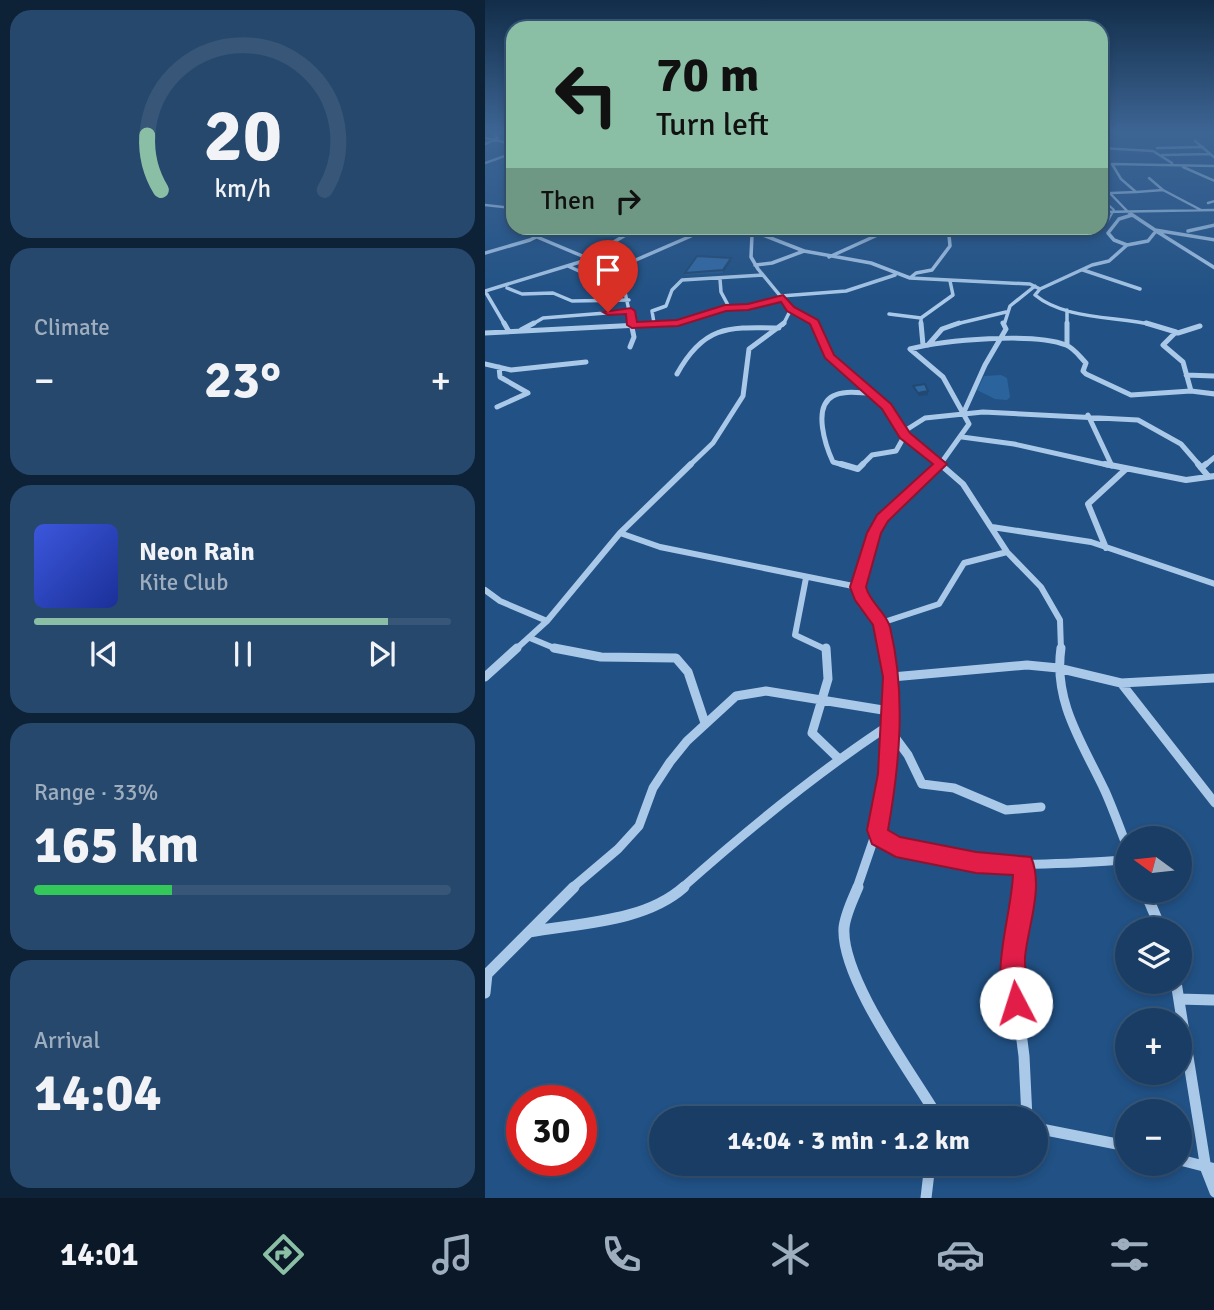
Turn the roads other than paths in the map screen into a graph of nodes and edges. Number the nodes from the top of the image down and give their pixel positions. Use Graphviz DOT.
graph roads {
  1 [pos="1132,188"];
  2 [pos="1161,188"];
  3 [pos="1108,190"];
  4 [pos="1163,190"];
  5 [pos="1137,192"];
  6 [pos="1111,193"];
  7 [pos="1214,201"];
  8 [pos="1208,203"];
  9 [pos="485,205"];
  10 [pos="506,207"];
  11 [pos="1202,210"];
  12 [pos="1214,210"];
  13 [pos="1128,211"];
  14 [pos="1108,212"];
  15 [pos="1133,215"];
  16 [pos="1214,225"];
  17 [pos="1156,231"];
  18 [pos="1184,232"];
  19 [pos="621,235"];
  20 [pos="690,235"];
  21 [pos="749,235"];
  22 [pos="763,235"];
  23 [pos="877,235"];
  24 [pos="949,235"];
  25 [pos="537,237"];
  26 [pos="1214,240"];
  27 [pos="1127,245"];
  28 [pos="804,251"];
  29 [pos="600,252"];
  30 [pos="485,253"];
  31 [pos="828,257"];
  32 [pos="587,258"];
  33 [pos="755,265"];
  34 [pos="568,266"];
  35 [pos="1214,268"];
  36 [pos="1083,270"];
  37 [pos="763,275"];
  38 [pos="896,275"];
  39 [pos="910,278"];
  40 [pos="720,279"];
  41 [pos="950,281"];
  42 [pos="503,287"];
  43 [pos="1037,288"];
  44 [pos="1140,289"];
  45 [pos="782,297"];
  46 [pos="629,300"];
  47 [pos="729,307"];
  48 [pos="791,309"];
  49 [pos="1067,310"];
  50 [pos="631,311"];
  51 [pos="1007,312"];
  52 [pos="889,314"];
  53 [pos="921,318"];
  54 [pos="654,323"];
  55 [pos="632,325"];
  56 [pos="1200,326"];
  57 [pos="779,328"];
  58 [pos="508,330"];
  59 [pos="520,330"];
  60 [pos="485,333"];
  61 [pos="1178,333"];
  62 [pos="1002,339"];
  63 [pos="925,345"];
  64 [pos="1067,345"];
  65 [pos="630,347"];
  66 [pos="586,362"];
  67 [pos="485,364"];
  68 [pos="499,367"];
  69 [pos="677,374"];
  70 [pos="1186,375"];
  71 [pos="1214,376"];
  72 [pos="1191,391"];
  73 [pos="872,393"];
  74 [pos="1214,394"];
  75 [pos="497,407"];
  76 [pos="963,414"];
  77 [pos="1088,415"];
  78 [pos="904,433"];
  79 [pos="962,437"];
  80 [pos="1214,457"];
  81 [pos="941,464"];
  82 [pos="1112,466"];
  83 [pos="1201,468"];
  84 [pos="1126,470"];
  85 [pos="1211,476"];
  86 [pos="992,527"];
  87 [pos="620,533"];
  88 [pos="1106,548"];
  89 [pos="1007,552"];
  90 [pos="806,578"];
  91 [pos="1214,583"];
  92 [pos="858,587"];
  93 [pos="485,590"];
  94 [pos="547,621"];
  95 [pos="881,623"];
  96 [pos="530,638"];
  97 [pos="1058,668"];
  98 [pos="485,677"];
  99 [pos="892,677"];
  100 [pos="1214,678"];
  101 [pos="1121,683"];
  102 [pos="826,701"];
  103 [pos="889,711"];
  104 [pos="705,723"];
  105 [pos="892,732"];
  106 [pos="838,758"];
  107 [pos="1214,803"];
  108 [pos="1040,807"];
  109 [pos="1119,826"];
  110 [pos="878,830"];
  111 [pos="1115,861"];
  112 [pos="1024,865"];
  113 [pos="529,932"];
  114 [pos="486,974"];
  115 [pos="485,993"];
  116 [pos="1178,994"];
  117 [pos="1179,999"];
  118 [pos="1214,1000"];
  119 [pos="929,1106"];
  120 [pos="1026,1106"];
  121 [pos="1048,1130"];
  122 [pos="1115,1144"];
  123 [pos="1192,1164"];
  124 [pos="1210,1169"];
  125 [pos="929,1176"];
  126 [pos="1214,1192"];
  127 [pos="927,1198"];
  1 -- 5 [label="street"];
  2 -- 4 [label="street"];
  3 -- 6 [label="street"];
  4 -- 5 [label="street"];
  4 -- 11 [label="street"];
  5 -- 6 [label="street"];
  6 -- 13 [label="street"];
  7 -- 8 [label="street"];
  9 -- 10 [label="street"];
  11 -- 12 [label="street"];
  11 -- 13 [label="street"];
  13 -- 14 [label="street"];
  13 -- 15 [label="street"];
  15 -- 17 [label="street"];
  15 -- 27 [label="street"];
  16 -- 18 [label="street"];
  17 -- 18 [label="street"];
  17 -- 27 [label="street"];
  17 -- 35 [label="street"];
  18 -- 26 [label="street"];
  19 -- 29 [label="street"];
  20 -- 29 [label="street"];
  21 -- 33 [label="street"];
  22 -- 28 [label="street"];
  23 -- 31 [label="street"];
  24 -- 39 [label="street"];
  25 -- 30 [label="street"];
  25 -- 32 [label="street"];
  27 -- 36 [label="street"];
  28 -- 31 [label="street"];
  28 -- 33 [label="street"];
  29 -- 32 [label="street"];
  31 -- 38 [label="street"];
  32 -- 34 [label="street"];
  33 -- 37 [label="street"];
  34 -- 42 [label="street"];
  34 -- 46 [label="street"];
  36 -- 43 [label="street"];
  36 -- 44 [label="street"];
  37 -- 40 [label="street"];
  37 -- 45 [label="street"];
  38 -- 39 [label="street"];
  38 -- 45 [label="street"];
  39 -- 41 [label="street"];
  40 -- 47 [label="street"];
  40 -- 54 [label="street"];
  41 -- 43 [label="street"];
  41 -- 53 [label="street"];
  42 -- 46 [label="street"];
  42 -- 58 [label="street"];
  43 -- 49 [label="street"];
  43 -- 51 [label="street"];
  45 -- 47 [label="street"];
  45 -- 48 [label="street"];
  46 -- 50 [label="street"];
  47 -- 54 [label="street"];
  48 -- 57 [label="street"];
  48 -- 73 [label="street"];
  49 -- 61 [label="street"];
  49 -- 64 [label="street"];
  50 -- 55 [label="street"];
  50 -- 59 [label="street"];
  51 -- 62 [label="street"];
  51 -- 63 [label="street"];
  52 -- 53 [label="street"];
  53 -- 63 [label="street"];
  54 -- 55 [label="street"];
  55 -- 59 [label="street"];
  55 -- 65 [label="street"];
  56 -- 61 [label="street"];
  57 -- 69 [label="street"];
  57 -- 87 [label="street"];
  58 -- 59 [label="street"];
  58 -- 60 [label="street"];
  61 -- 70 [label="street"];
  62 -- 63 [label="street"];
  62 -- 64 [label="street"];
  62 -- 76 [label="street"];
  63 -- 76 [label="street"];
  64 -- 72 [label="street"];
  66 -- 68 [label="street"];
  67 -- 68 [label="street"];
  68 -- 75 [label="street"];
  70 -- 71 [label="street"];
  70 -- 72 [label="street"];
  72 -- 74 [label="street"];
  73 -- 78 [label="street"];
  73 -- 78 [label="street"];
  76 -- 77 [label="street"];
  76 -- 78 [label="street"];
  76 -- 79 [label="street"];
  77 -- 82 [label="street"];
  77 -- 83 [label="street"];
  78 -- 81 [label="street"];
  79 -- 81 [label="street"];
  79 -- 82 [label="street"];
  80 -- 83 [label="street"];
  81 -- 86 [label="street"];
  81 -- 92 [label="street"];
  82 -- 84 [label="street"];
  83 -- 85 [label="street"];
  84 -- 85 [label="street"];
  84 -- 88 [label="street"];
  86 -- 88 [label="street"];
  86 -- 89 [label="street"];
  87 -- 90 [label="street"];
  87 -- 94 [label="street"];
  88 -- 91 [label="street"];
  89 -- 95 [label="street"];
  89 -- 97 [label="street"];
  90 -- 92 [label="street"];
  90 -- 102 [label="street"];
  92 -- 95 [label="street"];
  93 -- 94 [label="street"];
  94 -- 96 [label="street"];
  95 -- 99 [label="street"];
  96 -- 98 [label="street"];
  96 -- 104 [label="street"];
  97 -- 99 [label="street"];
  97 -- 101 [label="street"];
  97 -- 109 [label="street"];
  99 -- 103 [label="street"];
  100 -- 101 [label="street"];
  101 -- 107 [label="street"];
  102 -- 103 [label="street"];
  102 -- 104 [label="street"];
  102 -- 106 [label="street"];
  103 -- 105 [label="street"];
  104 -- 113 [label="street"];
  105 -- 106 [label="street"];
  105 -- 108 [label="street"];
  105 -- 110 [label="street"];
  106 -- 113 [label="street"];
  110 -- 112 [label="street"];
  110 -- 119 [label="street"];
  111 -- 112 [label="street"];
  112 -- 120 [label="street"];
  113 -- 114 [label="street"];
  114 -- 115 [label="street"];
  116 -- 117 [label="street"];
  117 -- 118 [label="street"];
  117 -- 124 [label="street"];
  121 -- 122 [label="street"];
  123 -- 124 [label="street"];
  124 -- 126 [label="street"];
  125 -- 127 [label="street"];
}
